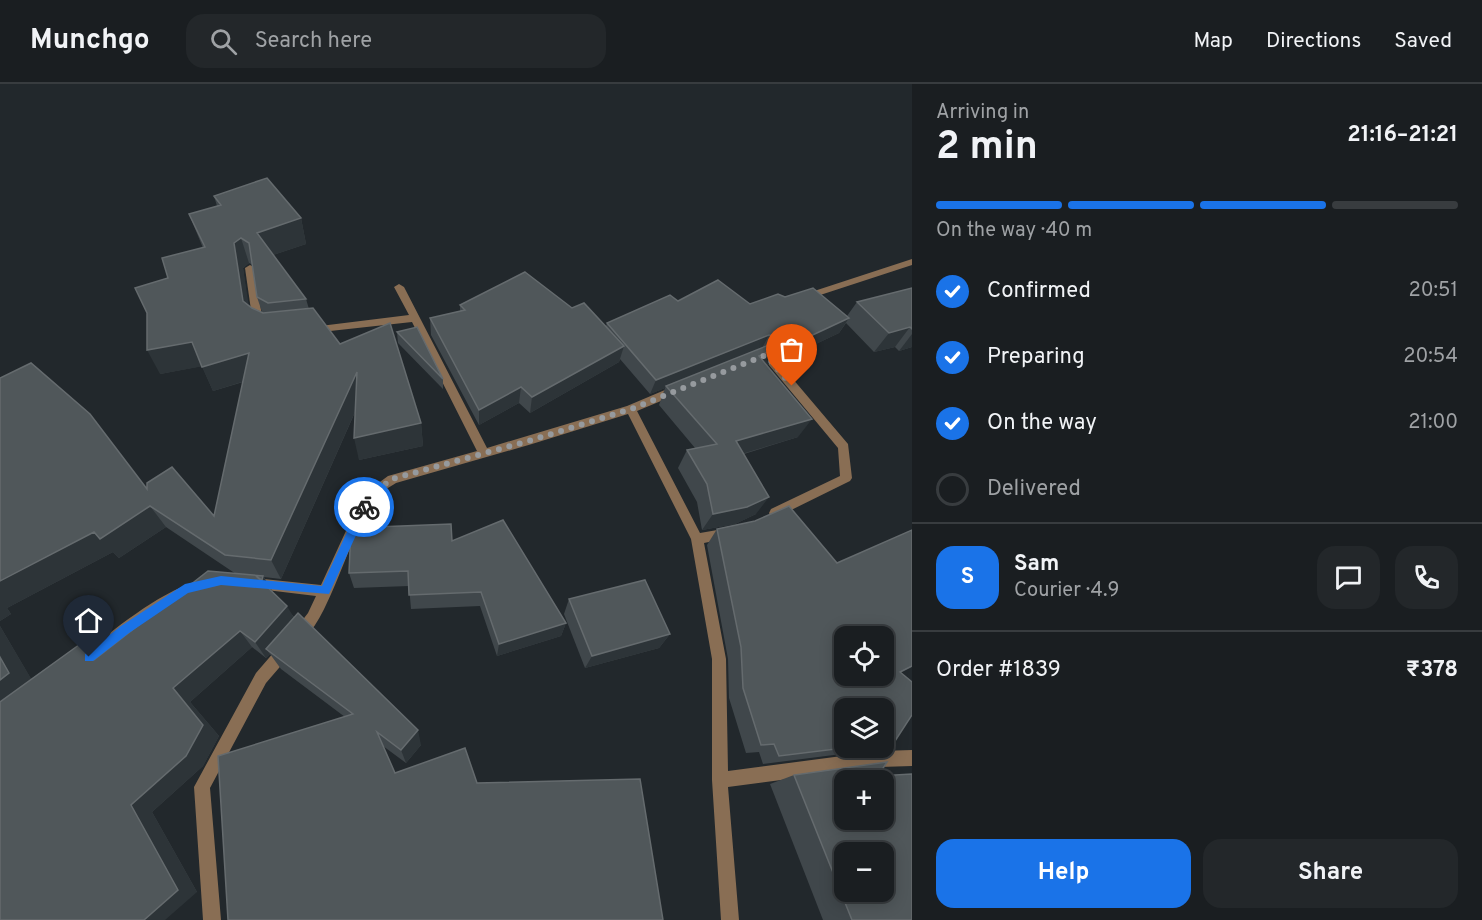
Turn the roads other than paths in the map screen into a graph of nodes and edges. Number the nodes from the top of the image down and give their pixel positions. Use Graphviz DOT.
graph roads {
  1 [pos="912,262"];
  2 [pos="250,268"];
  3 [pos="399,287"];
  4 [pos="798,299"];
  5 [pos="415,318"];
  6 [pos="264,329"];
  7 [pos="303,331"];
  8 [pos="745,363"];
  9 [pos="682,387"];
  10 [pos="631,409"];
  11 [pos="484,453"];
  12 [pos="767,516"];
  13 [pos="738,531"];
  14 [pos="697,538"];
  15 [pos="212,583"];
  16 [pos="244,583"];
  17 [pos="325,591"];
  18 [pos="71,671"];
  19 [pos="912,758"];
  20 [pos="720,780"];
  21 [pos="212,920"];
  22 [pos="730,920"];
  1 -- 4 [label="street"];
  2 -- 6 [label="street"];
  3 -- 5 [label="street"];
  5 -- 7 [label="street"];
  5 -- 11 [label="street"];
  8 -- 12 [label="street"];
  9 -- 10 [label="street"];
  10 -- 11 [label="street"];
  10 -- 14 [label="street"];
  11 -- 17 [label="street"];
  13 -- 14 [label="street"];
  14 -- 20 [label="street"];
  15 -- 18 [label="street"];
  16 -- 17 [label="street"];
  17 -- 21 [label="street"];
  19 -- 20 [label="street"];
  20 -- 22 [label="street"];
}
